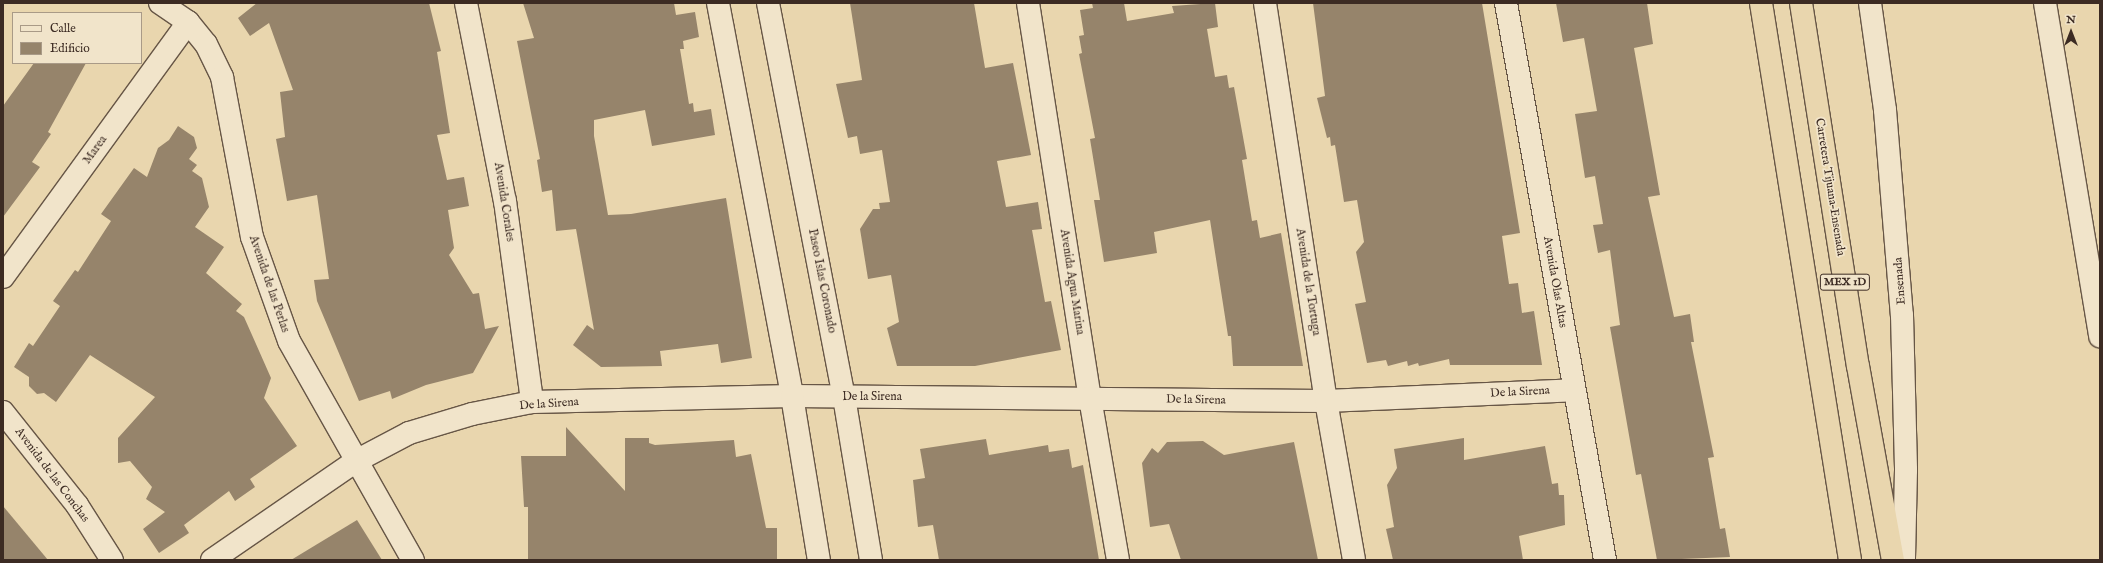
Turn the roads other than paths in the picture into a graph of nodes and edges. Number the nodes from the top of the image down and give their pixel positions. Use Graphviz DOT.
graph roads {
  1 [pos="160,3"];
  2 [pos="466,3"];
  3 [pos="718,3"];
  4 [pos="768,3"];
  5 [pos="1028,3"];
  6 [pos="1265,3"];
  7 [pos="1506,3"];
  8 [pos="1761,3"];
  9 [pos="1801,3"];
  10 [pos="1870,3"];
  11 [pos="2045,3"];
  12 [pos="188,22"];
  13 [pos="3,277"];
  14 [pos="2100,337"];
  15 [pos="1574,390"];
  16 [pos="792,396"];
  17 [pos="844,397"];
  18 [pos="1090,398"];
  19 [pos="1326,401"];
  20 [pos="532,402"];
  21 [pos="3,412"];
  22 [pos="356,461"];
  23 [pos="112,560"];
  24 [pos="212,560"];
  25 [pos="413,560"];
  26 [pos="819,560"];
  27 [pos="871,560"];
  28 [pos="1118,560"];
  29 [pos="1354,560"];
  30 [pos="1605,560"];
  31 [pos="1850,560"];
  32 [pos="1893,560"];
  33 [pos="1904,560"];
  1 -- 12 [label="street, Avenida de las Perlas"];
  2 -- 20 [label="street, Avenida Corales"];
  3 -- 16 [label="street"];
  4 -- 17 [label="street, Paseo Islas Coronado"];
  5 -- 18 [label="street, Avenida Agua Marina"];
  6 -- 19 [label="street, Avenida de la Tortuga"];
  7 -- 15 [label="street, Avenida Olas Altas"];
  8 -- 31 [label="highway, MEX 1D"];
  9 -- 32 [label="highway, Carretera Tijuana–Ensenada / MEX 1D"];
  10 -- 33 [label="street, Ensenada"];
  11 -- 14 [label="street"];
  12 -- 13 [label="street, Marea"];
  12 -- 22 [label="street, Avenida de las Perlas"];
  15 -- 19 [label="street, De la Sirena"];
  15 -- 30 [label="street, Avenida Olas Altas"];
  16 -- 17 [label="street, De la Sirena"];
  16 -- 20 [label="street, De la Sirena"];
  16 -- 26 [label="street"];
  17 -- 18 [label="street, De la Sirena"];
  17 -- 27 [label="street, Paseo Islas Coronado"];
  18 -- 19 [label="street, De la Sirena"];
  18 -- 28 [label="street, Avenida Agua Marina"];
  19 -- 29 [label="street, Avenida de la Tortuga"];
  20 -- 22 [label="street, De la Sirena"];
  21 -- 23 [label="street, Avenida de las Conchas"];
  22 -- 24 [label="street, De la Sirena"];
  22 -- 25 [label="street, Avenida de las Perlas"];
}
